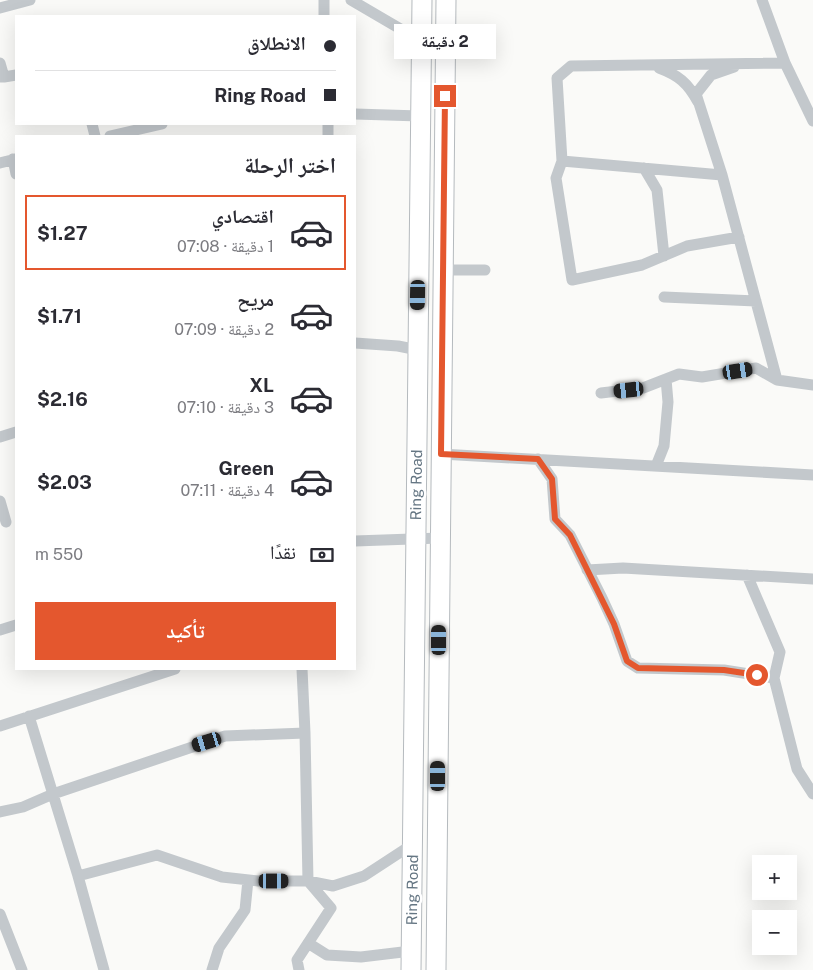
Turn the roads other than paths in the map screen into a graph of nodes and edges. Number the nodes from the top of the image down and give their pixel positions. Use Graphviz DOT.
graph roads {
  1 [pos="30,0"];
  2 [pos="324,0"];
  3 [pos="351,0"];
  4 [pos="422,0"];
  5 [pos="446,0"];
  6 [pos="762,0"];
  7 [pos="0,8"];
  8 [pos="324,15"];
  9 [pos="421,41"];
  10 [pos="0,63"];
  11 [pos="785,63"];
  12 [pos="744,64"];
  13 [pos="650,65"];
  14 [pos="15,75"];
  15 [pos="2,77"];
  16 [pos="700,105"];
  17 [pos="356,114"];
  18 [pos="420,116"];
  19 [pos="813,121"];
  20 [pos="158,125"];
  21 [pos="114,135"];
  22 [pos="15,159"];
  23 [pos="562,161"];
  24 [pos="0,163"];
  25 [pos="644,168"];
  26 [pos="722,175"];
  27 [pos="739,237"];
  28 [pos="664,256"];
  29 [pos="485,270"];
  30 [pos="443,274"];
  31 [pos="419,276"];
  32 [pos="664,297"];
  33 [pos="756,300"];
  34 [pos="356,343"];
  35 [pos="418,350"];
  36 [pos="666,379"];
  37 [pos="777,380"];
  38 [pos="813,385"];
  39 [pos="602,393"];
  40 [pos="15,432"];
  41 [pos="0,437"];
  42 [pos="441,454"];
  43 [pos="538,459"];
  44 [pos="656,466"];
  45 [pos="813,475"];
  46 [pos="0,501"];
  47 [pos="8,522"];
  48 [pos="416,538"];
  49 [pos="440,538"];
  50 [pos="356,541"];
  51 [pos="587,570"];
  52 [pos="747,575"];
  53 [pos="813,579"];
  54 [pos="15,625"];
  55 [pos="0,630"];
  56 [pos="172,670"];
  57 [pos="302,670"];
  58 [pos="774,678"];
  59 [pos="29,716"];
  60 [pos="0,726"];
  61 [pos="305,733"];
  62 [pos="53,794"];
  63 [pos="813,794"];
  64 [pos="0,812"];
  65 [pos="412,844"];
  66 [pos="78,876"];
  67 [pos="248,880"];
  68 [pos="308,881"];
  69 [pos="0,914"];
  70 [pos="308,943"];
  71 [pos="411,951"];
  72 [pos="22,970"];
  73 [pos="104,970"];
  74 [pos="212,970"];
  75 [pos="299,970"];
  76 [pos="411,970"];
  77 [pos="436,970"];
  1 -- 7 [label="street"];
  2 -- 8 [label="street"];
  3 -- 9 [label="street"];
  4 -- 9 [label="main road, Ring Road"];
  5 -- 30 [label="main road, Ring Road"];
  6 -- 11 [label="street"];
  9 -- 18 [label="main road, Ring Road"];
  10 -- 15 [label="street"];
  11 -- 12 [label="street"];
  11 -- 19 [label="street"];
  12 -- 13 [label="street"];
  12 -- 16 [label="street"];
  13 -- 16 [label="street"];
  13 -- 23 [label="street"];
  14 -- 15 [label="street"];
  16 -- 26 [label="street"];
  17 -- 18 [label="street"];
  18 -- 31 [label="main road, Ring Road"];
  20 -- 21 [label="street"];
  22 -- 24 [label="street"];
  23 -- 25 [label="street"];
  23 -- 28 [label="street"];
  25 -- 26 [label="street"];
  25 -- 28 [label="street"];
  26 -- 27 [label="street"];
  27 -- 28 [label="street"];
  27 -- 33 [label="street"];
  29 -- 30 [label="street"];
  30 -- 31 [label="main road"];
  30 -- 42 [label="main road, Ring Road"];
  31 -- 35 [label="main road, Ring Road"];
  32 -- 33 [label="street"];
  33 -- 37 [label="street"];
  34 -- 35 [label="street"];
  35 -- 48 [label="main road, Ring Road"];
  36 -- 37 [label="street"];
  36 -- 39 [label="street"];
  36 -- 44 [label="street"];
  37 -- 38 [label="street"];
  40 -- 41 [label="street"];
  42 -- 43 [label="street"];
  42 -- 49 [label="main road, Ring Road"];
  43 -- 44 [label="street"];
  43 -- 51 [label="street"];
  44 -- 45 [label="street"];
  46 -- 47 [label="street"];
  48 -- 49 [label="street"];
  48 -- 50 [label="street"];
  48 -- 65 [label="main road, Ring Road"];
  49 -- 77 [label="main road, Ring Road"];
  51 -- 52 [label="street"];
  51 -- 58 [label="street"];
  52 -- 53 [label="street"];
  52 -- 58 [label="street"];
  54 -- 55 [label="street"];
  56 -- 59 [label="street"];
  57 -- 61 [label="street"];
  58 -- 63 [label="street"];
  59 -- 60 [label="street"];
  59 -- 62 [label="street"];
  61 -- 62 [label="street"];
  61 -- 68 [label="street"];
  62 -- 64 [label="street"];
  62 -- 66 [label="street"];
  65 -- 68 [label="street"];
  65 -- 71 [label="main road, Ring Road"];
  66 -- 67 [label="street"];
  66 -- 73 [label="street"];
  67 -- 68 [label="street"];
  67 -- 74 [label="street"];
  68 -- 70 [label="street"];
  69 -- 72 [label="street"];
  70 -- 71 [label="street"];
  70 -- 75 [label="street"];
  71 -- 76 [label="main road, Ring Road"];
}
